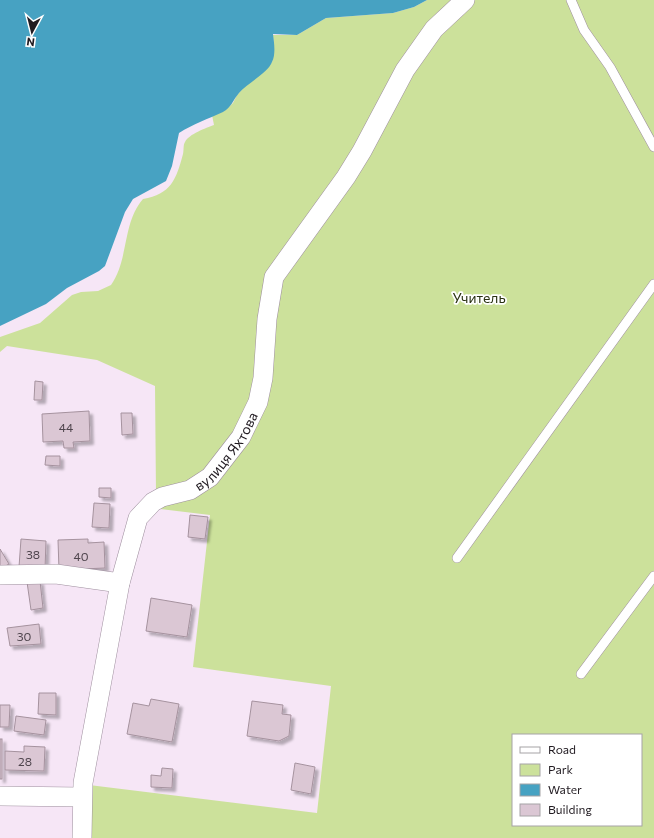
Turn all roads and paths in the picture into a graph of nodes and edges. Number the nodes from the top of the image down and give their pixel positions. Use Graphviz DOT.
graph roads {
  1 [pos="465,0"];
  2 [pos="571,0"];
  3 [pos="654,147"];
  4 [pos="654,284"];
  5 [pos="457,558"];
  6 [pos="0,575"];
  7 [pos="654,576"];
  8 [pos="120,583"];
  9 [pos="581,674"];
  10 [pos="0,796"];
  11 [pos="82,797"];
  12 [pos="82,838"];
  1 -- 8 [label="street, вулиця Яхтова"];
  2 -- 3 [label="lane"];
  4 -- 5 [label="lane"];
  6 -- 8 [label="street"];
  7 -- 9 [label="lane"];
  8 -- 11 [label="street, вулиця Яхтова"];
  10 -- 11 [label="street"];
  11 -- 12 [label="street, вулиця Яхтова"];
}
